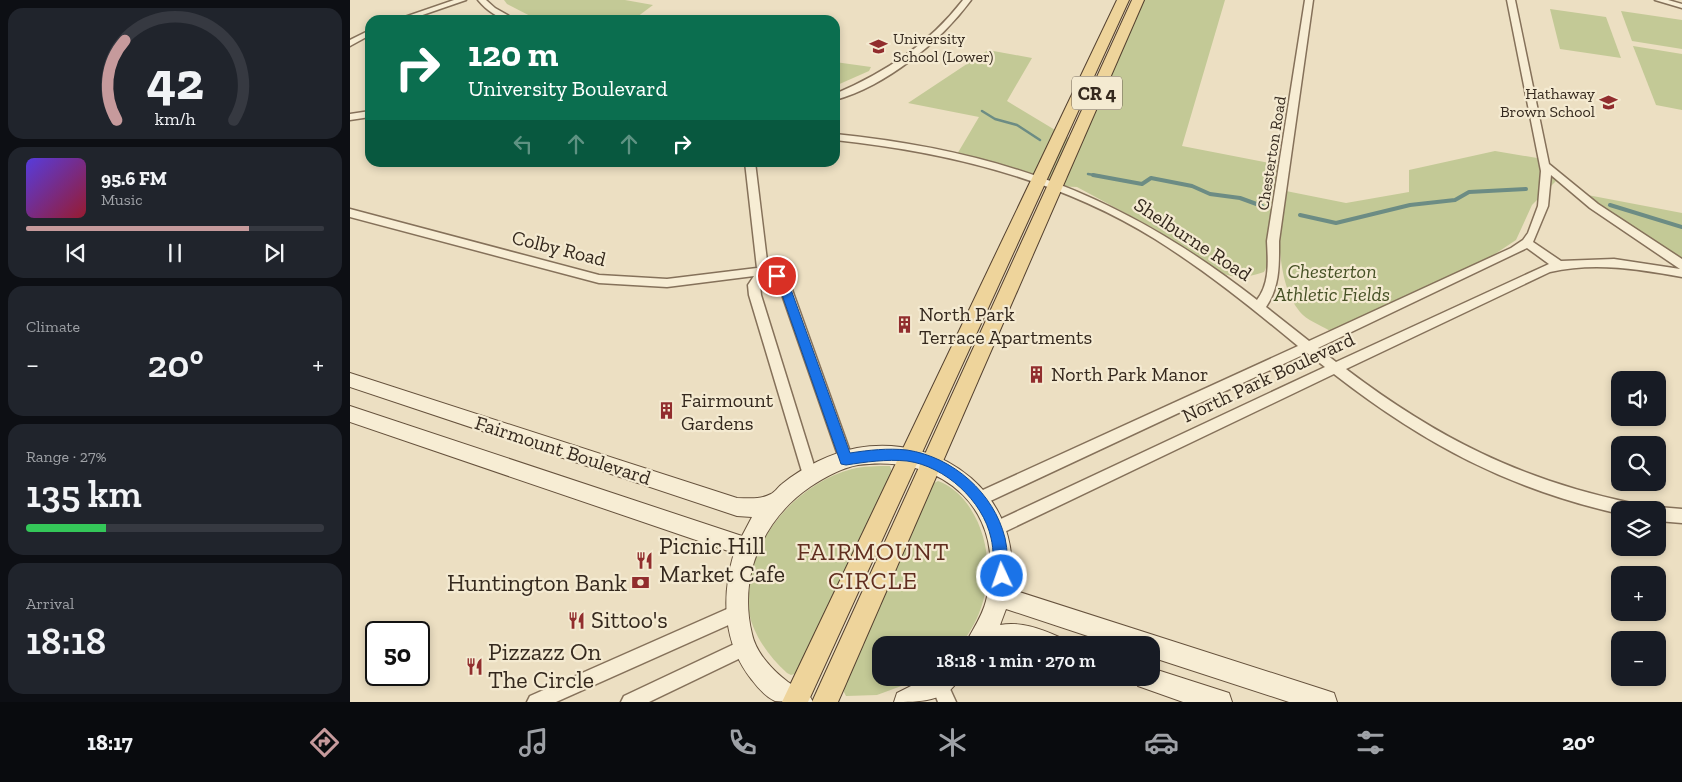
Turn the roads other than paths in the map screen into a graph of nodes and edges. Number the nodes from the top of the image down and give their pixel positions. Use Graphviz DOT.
graph roads {
  1 [pos="462,0"];
  2 [pos="482,0"];
  3 [pos="967,0"];
  4 [pos="1122,0"];
  5 [pos="1138,0"];
  6 [pos="1309,0"];
  7 [pos="1510,0"];
  8 [pos="1659,0"];
  9 [pos="1682,6"];
  10 [pos="416,15"];
  11 [pos="502,15"];
  12 [pos="365,35"];
  13 [pos="350,43"];
  14 [pos="840,94"];
  15 [pos="365,115"];
  16 [pos="350,117"];
  17 [pos="840,138"];
  18 [pos="1545,165"];
  19 [pos="751,167"];
  20 [pos="1047,183"];
  21 [pos="350,213"];
  22 [pos="1527,243"];
  23 [pos="1559,265"];
  24 [pos="1682,265"];
  25 [pos="763,271"];
  26 [pos="1682,273"];
  27 [pos="1259,307"];
  28 [pos="1310,347"];
  29 [pos="1336,367"];
  30 [pos="350,380"];
  31 [pos="350,414"];
  32 [pos="908,456"];
  33 [pos="846,460"];
  34 [pos="932,463"];
  35 [pos="810,475"];
  36 [pos="979,499"];
  37 [pos="777,501"];
  38 [pos="1611,505"];
  39 [pos="1666,515"];
  40 [pos="1682,516"];
  41 [pos="995,529"];
  42 [pos="746,547"];
  43 [pos="999,596"];
  44 [pos="736,613"];
  45 [pos="982,636"];
  46 [pos="1004,636"];
  47 [pos="1020,636"];
  48 [pos="1123,636"];
  49 [pos="745,647"];
  50 [pos="1160,648"];
  51 [pos="1160,683"];
  52 [pos="945,688"];
  53 [pos="797,701"];
  54 [pos="536,702"];
  55 [pos="630,702"];
  56 [pos="825,702"];
  57 [pos="906,702"];
  58 [pos="1220,702"];
  59 [pos="1325,702"];
  1 -- 10 [label="street"];
  2 -- 11 [label="street"];
  3 -- 14 [label="street"];
  4 -- 20 [label="main road, CR 4"];
  5 -- 20 [label="main road, CR 4"];
  6 -- 27 [label="street, Chesterton Road"];
  7 -- 18 [label="street"];
  8 -- 9 [label="street"];
  12 -- 13 [label="street"];
  15 -- 16 [label="street"];
  17 -- 20 [label="street, Shelburne Road"];
  18 -- 22 [label="street"];
  18 -- 24 [label="street"];
  19 -- 25 [label="street"];
  20 -- 27 [label="street, Shelburne Road"];
  20 -- 32 [label="main road, CR 4"];
  20 -- 34 [label="main road, CR 4"];
  21 -- 25 [label="street, Colby Road"];
  22 -- 23 [label="street"];
  22 -- 28 [label="street, North Park Boulevard"];
  23 -- 26 [label="street, North Park Boulevard"];
  23 -- 29 [label="street, North Park Boulevard"];
  25 -- 33 [label="street"];
  25 -- 35 [label="street"];
  27 -- 28 [label="street, Shelburne Road"];
  28 -- 29 [label="street, Shelburne Road"];
  28 -- 36 [label="street, North Park Boulevard"];
  29 -- 38 [label="street, Shelburne Road"];
  29 -- 41 [label="street, North Park Boulevard"];
  30 -- 37 [label="main road, Fairmount Boulevard"];
  31 -- 42 [label="main road, Fairmount Boulevard"];
  32 -- 33 [label="main road"];
  32 -- 34 [label="main road"];
  32 -- 53 [label="main road, CR 4"];
  33 -- 35 [label="main road"];
  34 -- 36 [label="main road"];
  34 -- 56 [label="main road, CR 4"];
  35 -- 37 [label="main road"];
  36 -- 41 [label="main road"];
  37 -- 42 [label="main road"];
  39 -- 40 [label="street"];
  41 -- 43 [label="main road"];
  42 -- 44 [label="main road"];
  43 -- 45 [label="main road"];
  43 -- 48 [label="main road"];
  44 -- 49 [label="main road"];
  44 -- 54 [label="street"];
  46 -- 47 [label="main road"];
  49 -- 53 [label="main road"];
  49 -- 55 [label="street"];
  50 -- 59 [label="main road"];
  51 -- 58 [label="main road"];
  52 -- 57 [label="main road"];
}
